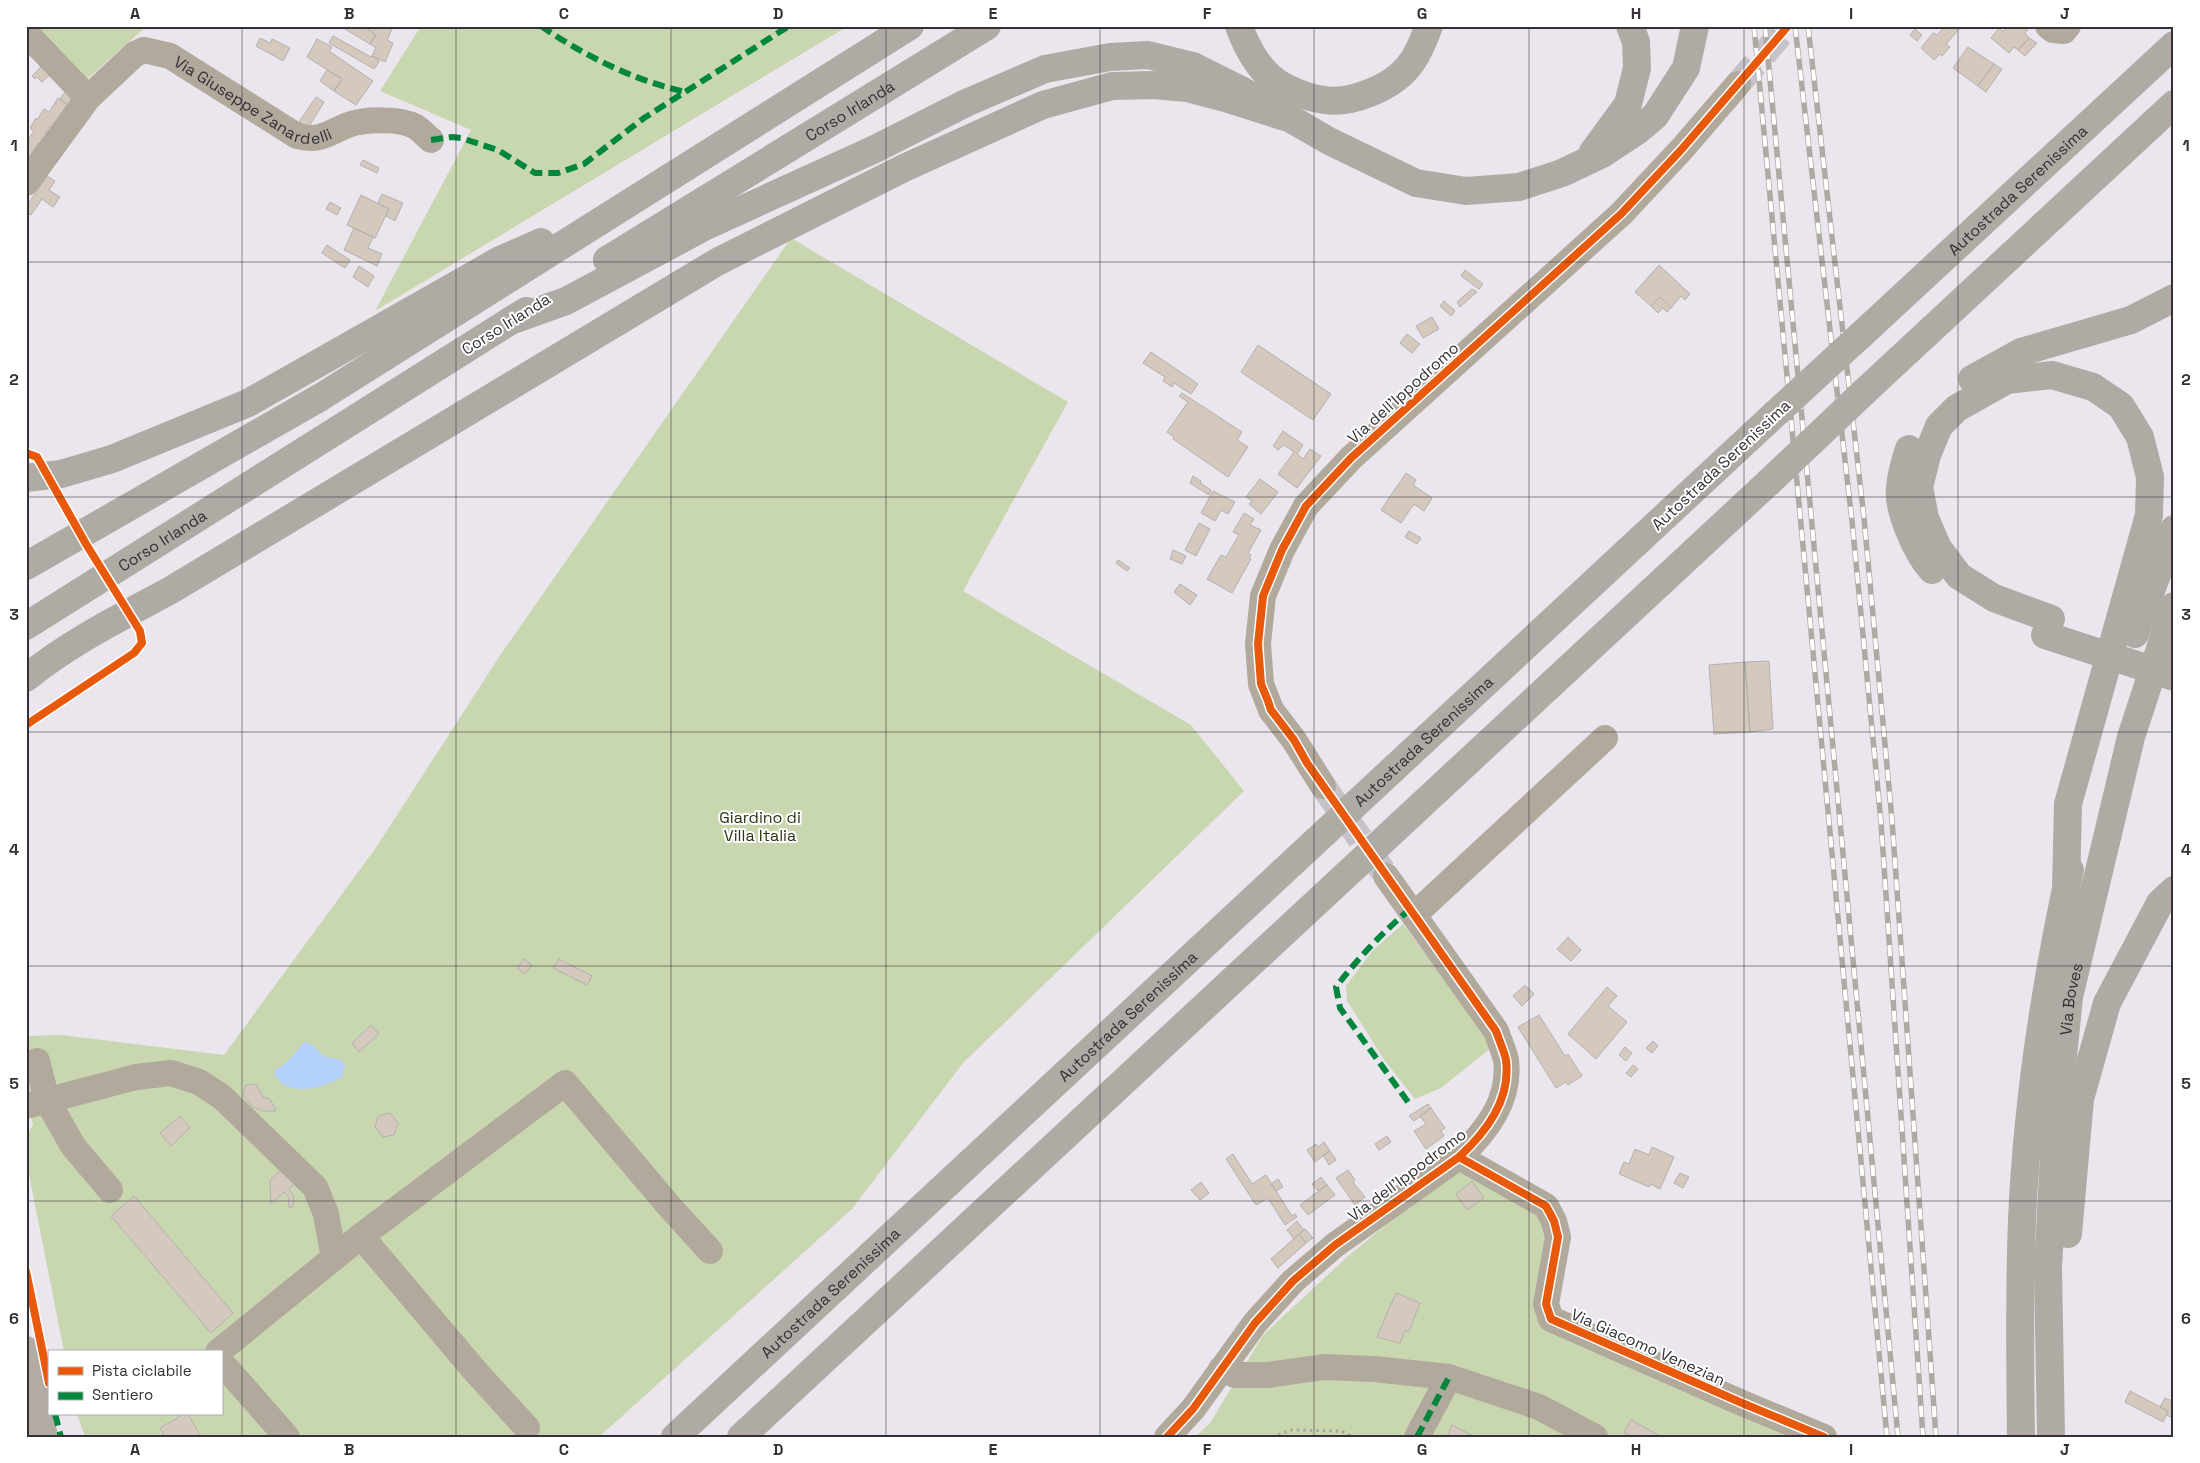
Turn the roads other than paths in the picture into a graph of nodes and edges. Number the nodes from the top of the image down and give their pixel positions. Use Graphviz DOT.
graph roads {
  1 [pos="910,26"];
  2 [pos="987,26"];
  3 [pos="1240,26"];
  4 [pos="1429,26"];
  5 [pos="1630,26"];
  6 [pos="1695,26"];
  7 [pos="2048,26"];
  8 [pos="2068,26"];
  9 [pos="26,33"];
  10 [pos="2174,45"];
  11 [pos="1738,84"];
  12 [pos="88,98"];
  13 [pos="2174,104"];
  14 [pos="1285,117"];
  15 [pos="431,140"];
  16 [pos="1586,160"];
  17 [pos="26,183"];
  18 [pos="629,202"];
  19 [pos="2174,298"];
  20 [pos="510,321"];
  21 [pos="26,478"];
  22 [pos="2174,529"];
  23 [pos="26,566"];
  24 [pos="2174,606"];
  25 [pos="26,626"];
  26 [pos="2048,627"];
  27 [pos="2135,634"];
  28 [pos="2174,662"];
  29 [pos="2123,671"];
  30 [pos="2174,677"];
  31 [pos="26,678"];
  32 [pos="1605,738"];
  33 [pos="1323,786"];
  34 [pos="1386,876"];
  35 [pos="2066,889"];
  36 [pos="2174,890"];
  37 [pos="1414,915"];
  38 [pos="37,1061"];
  39 [pos="37,1103"];
  40 [pos="1459,1157"];
  41 [pos="110,1190"];
  42 [pos="361,1236"];
  43 [pos="710,1250"];
  44 [pos="334,1258"];
  45 [pos="771,1347"];
  46 [pos="26,1350"];
  47 [pos="220,1350"];
  48 [pos="222,1363"];
  49 [pos="1221,1369"];
  50 [pos="1449,1378"];
  51 [pos="2050,1404"];
  52 [pos="26,1414"];
  53 [pos="527,1428"];
  54 [pos="28,1437"];
  55 [pos="44,1437"];
  56 [pos="286,1437"];
  57 [pos="655,1437"];
  58 [pos="675,1437"];
  59 [pos="741,1437"];
  60 [pos="1168,1437"];
  61 [pos="1416,1437"];
  62 [pos="1595,1437"];
  63 [pos="1824,1437"];
  64 [pos="2021,1437"];
  65 [pos="2051,1437"];
  1 -- 18 [label="highway"];
  2 -- 20 [label="highway, Corso Irlanda"];
  3 -- 4 [label="highway"];
  5 -- 16 [label="highway"];
  6 -- 16 [label="highway"];
  7 -- 8 [label="street"];
  9 -- 12 [label="street"];
  10 -- 45 [label="highway, Autostrada Serenissima, bridge"];
  11 -- 33 [label="street, Via dell'Ippodromo"];
  12 -- 15 [label="street, Via Giuseppe Zanardelli"];
  12 -- 17 [label="street"];
  13 -- 59 [label="highway, bridge"];
  14 -- 16 [label="highway"];
  14 -- 20 [label="highway"];
  14 -- 31 [label="highway"];
  18 -- 21 [label="highway"];
  18 -- 23 [label="highway"];
  19 -- 26 [label="highway"];
  20 -- 25 [label="highway, Corso Irlanda"];
  22 -- 27 [label="highway"];
  24 -- 51 [label="highway, Via Boves"];
  26 -- 28 [label="highway"];
  26 -- 30 [label="highway, bridge"];
  26 -- 35 [label="highway"];
  29 -- 35 [label="highway, Via Boves"];
  32 -- 37 [label="street"];
  34 -- 37 [label="street, Via dell'Ippodromo"];
  35 -- 64 [label="highway, Via Boves"];
  36 -- 51 [label="highway, Via Boves"];
  37 -- 40 [label="street, Via dell'Ippodromo"];
  38 -- 39 [label="street"];
  39 -- 41 [label="street"];
  39 -- 44 [label="street"];
  40 -- 49 [label="street, Via dell'Ippodromo"];
  40 -- 63 [label="street, Via Giacomo Venezian"];
  42 -- 43 [label="street"];
  42 -- 44 [label="street"];
  42 -- 53 [label="street"];
  44 -- 47 [label="street"];
  45 -- 57 [label="highway"];
  45 -- 58 [label="highway, Autostrada Serenissima"];
  46 -- 55 [label="main road"];
  48 -- 56 [label="street"];
  49 -- 50 [label="street"];
  49 -- 60 [label="street, Via dell'Ippodromo"];
  50 -- 61 [label="street"];
  50 -- 62 [label="street"];
  51 -- 65 [label="highway, Via Boves"];
  52 -- 54 [label="main road"];
}
